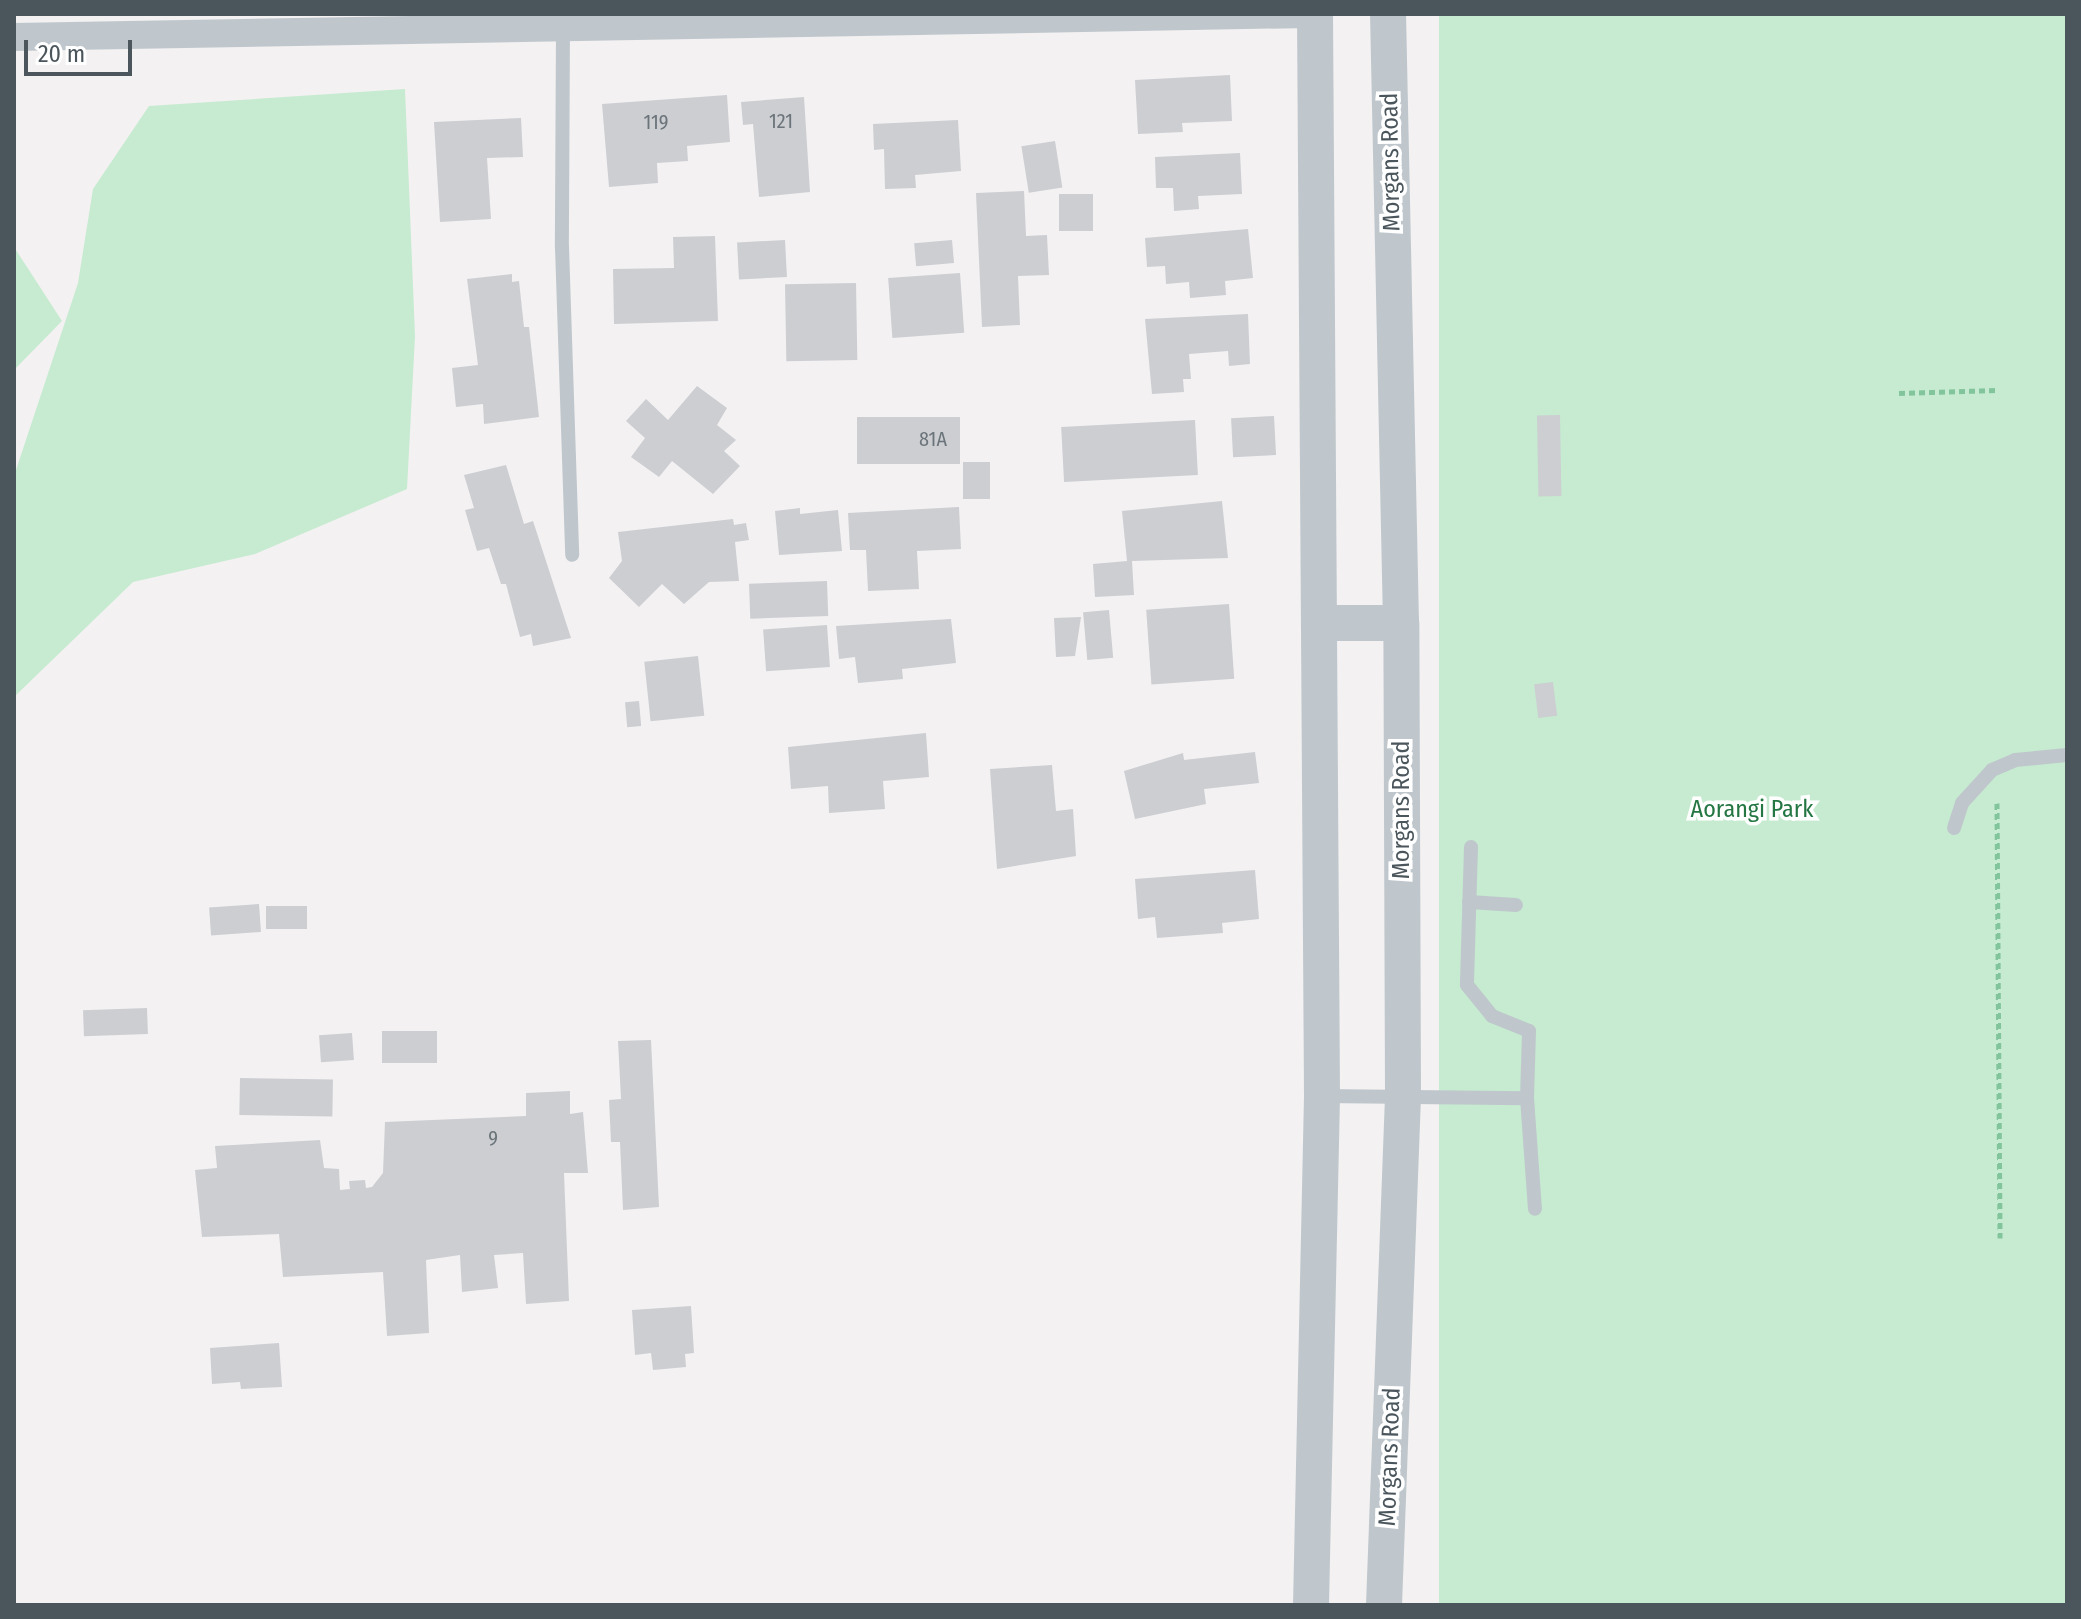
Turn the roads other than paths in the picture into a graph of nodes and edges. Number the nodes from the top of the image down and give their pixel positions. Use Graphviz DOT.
graph roads {
  1 [pos="1313,14"];
  2 [pos="1388,14"];
  3 [pos="688,19"];
  4 [pos="563,27"];
  5 [pos="14,37"];
  6 [pos="572,555"];
  7 [pos="1322,623"];
  8 [pos="1401,623"];
  9 [pos="2067,755"];
  10 [pos="1954,828"];
  11 [pos="1471,847"];
  12 [pos="1469,902"];
  13 [pos="1516,905"];
  14 [pos="1322,1096"];
  15 [pos="1403,1096"];
  16 [pos="1527,1098"];
  17 [pos="1535,1209"];
  18 [pos="1311,1605"];
  19 [pos="1384,1605"];
  1 -- 3 [label="street"];
  1 -- 7 [label="street"];
  2 -- 8 [label="street, Morgans Road"];
  3 -- 4 [label="street"];
  4 -- 5 [label="street"];
  4 -- 6 [label="lane"];
  7 -- 8 [label="street"];
  7 -- 14 [label="street"];
  8 -- 15 [label="street, Morgans Road"];
  9 -- 10 [label="lane"];
  11 -- 12 [label="lane"];
  12 -- 13 [label="lane"];
  12 -- 16 [label="lane"];
  14 -- 15 [label="lane"];
  14 -- 18 [label="street"];
  15 -- 16 [label="lane"];
  15 -- 19 [label="street, Morgans Road"];
  16 -- 17 [label="lane"];
}
